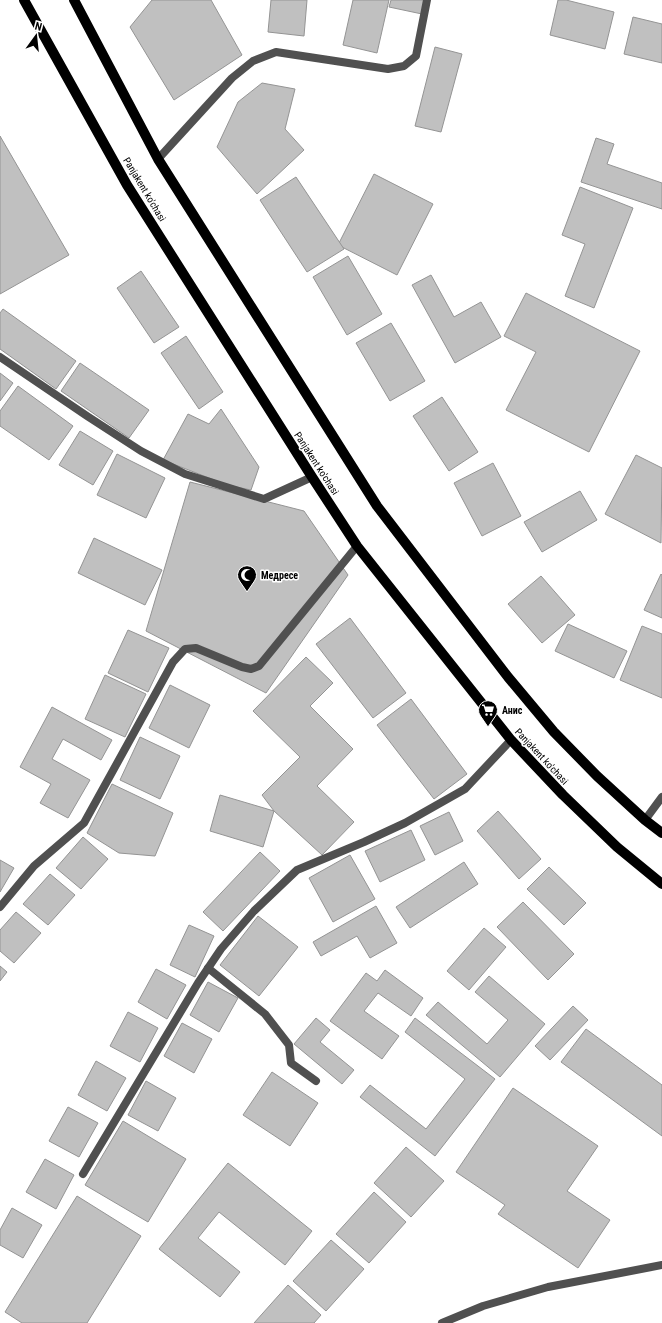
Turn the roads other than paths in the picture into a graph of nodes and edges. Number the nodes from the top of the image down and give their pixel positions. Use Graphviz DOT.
graph roads {
  1 [pos="24,0"];
  2 [pos="74,0"];
  3 [pos="427,0"];
  4 [pos="158,159"];
  5 [pos="0,357"];
  6 [pos="312,477"];
  7 [pos="357,546"];
  8 [pos="511,740"];
  9 [pos="662,797"];
  10 [pos="645,820"];
  11 [pos="662,833"];
  12 [pos="662,884"];
  13 [pos="0,907"];
  14 [pos="208,968"];
  15 [pos="316,1081"];
  16 [pos="83,1174"];
  17 [pos="662,1265"];
  18 [pos="442,1323"];
  1 -- 6 [label="main road, Panjakent ko'chasi"];
  2 -- 4 [label="main road"];
  3 -- 4 [label="street"];
  4 -- 10 [label="main road"];
  5 -- 6 [label="street"];
  6 -- 7 [label="main road, Panjakent ko'chasi"];
  7 -- 8 [label="main road, Panjakent ko'chasi"];
  7 -- 13 [label="street"];
  8 -- 12 [label="main road, Panjakent ko'chasi"];
  8 -- 14 [label="street"];
  9 -- 10 [label="street"];
  10 -- 11 [label="main road"];
  14 -- 15 [label="street"];
  14 -- 16 [label="street"];
  17 -- 18 [label="street"];
}
